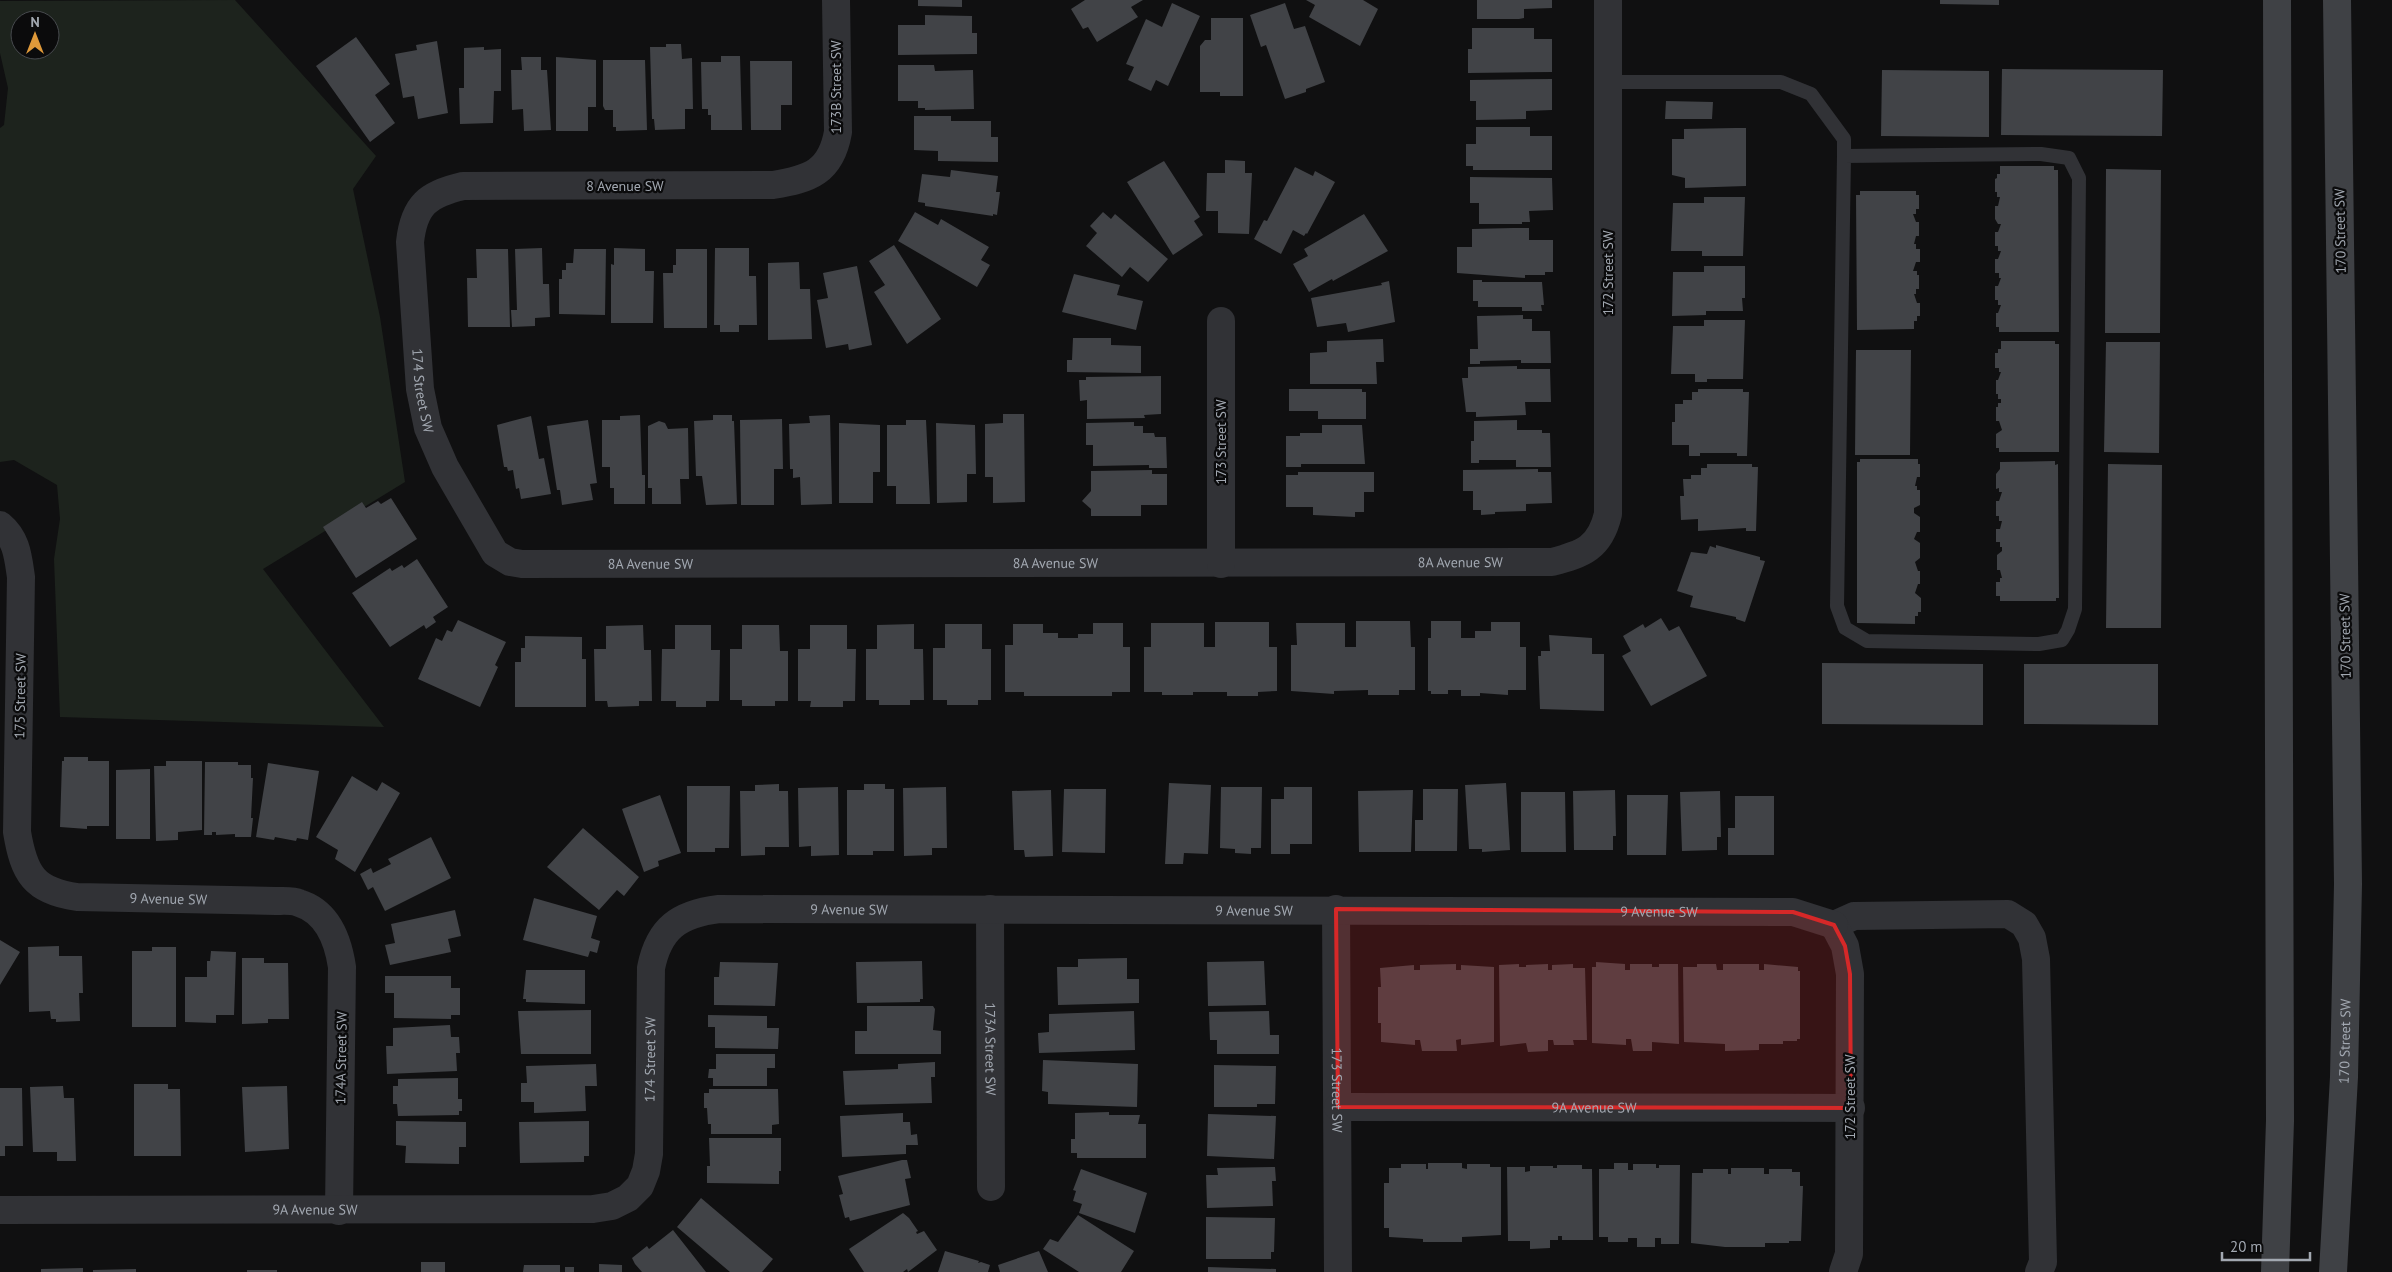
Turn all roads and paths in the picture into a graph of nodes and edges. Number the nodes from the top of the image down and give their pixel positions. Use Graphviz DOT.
graph roads {
  1 [pos="836,0"];
  2 [pos="1608,0"];
  3 [pos="2277,0"];
  4 [pos="2337,0"];
  5 [pos="1608,82"];
  6 [pos="1844,156"];
  7 [pos="820,170"];
  8 [pos="428,198"];
  9 [pos="1221,320"];
  10 [pos="0,526"];
  11 [pos="1596,543"];
  12 [pos="510,562"];
  13 [pos="1221,564"];
  14 [pos="29,872"];
  15 [pos="990,910"];
  16 [pos="1336,910"];
  17 [pos="317,912"];
  18 [pos="674,923"];
  19 [pos="1834,925"];
  20 [pos="1338,1107"];
  21 [pos="1851,1108"];
  22 [pos="991,1187"];
  23 [pos="628,1198"];
  24 [pos="0,1210"];
  25 [pos="339,1211"];
  26 [pos="1338,1272"];
  27 [pos="1843,1272"];
  28 [pos="2039,1272"];
  29 [pos="2275,1272"];
  30 [pos="2332,1272"];
  1 -- 7 [label="street, 173B Street SW"];
  2 -- 5 [label="street, 172 Street SW"];
  3 -- 29 [label="main road"];
  4 -- 30 [label="main road, 170 Street SW"];
  5 -- 6 [label="lane"];
  5 -- 11 [label="street, 172 Street SW"];
  6 -- 6 [label="lane"];
  7 -- 8 [label="street, 8 Avenue SW"];
  8 -- 12 [label="street, 174 Street SW"];
  9 -- 13 [label="street, 173 Street SW"];
  10 -- 14 [label="street, 175 Street SW"];
  11 -- 13 [label="street, 8A Avenue SW"];
  12 -- 13 [label="street, 8A Avenue SW"];
  14 -- 17 [label="street, 9 Avenue SW"];
  15 -- 16 [label="street, 9 Avenue SW"];
  15 -- 18 [label="street, 9 Avenue SW"];
  15 -- 22 [label="street, 173A Street SW"];
  16 -- 19 [label="street, 9 Avenue SW"];
  16 -- 20 [label="street, 173 Street SW"];
  17 -- 25 [label="street, 174A Street SW"];
  18 -- 23 [label="street, 174 Street SW"];
  19 -- 21 [label="street, 172 Street SW"];
  19 -- 28 [label="street"];
  20 -- 21 [label="street, 9A Avenue SW"];
  20 -- 26 [label="street, 173 Street SW"];
  21 -- 27 [label="street, 172 Street SW"];
  23 -- 25 [label="street, 9A Avenue SW"];
  24 -- 25 [label="street, 9A Avenue SW"];
}
